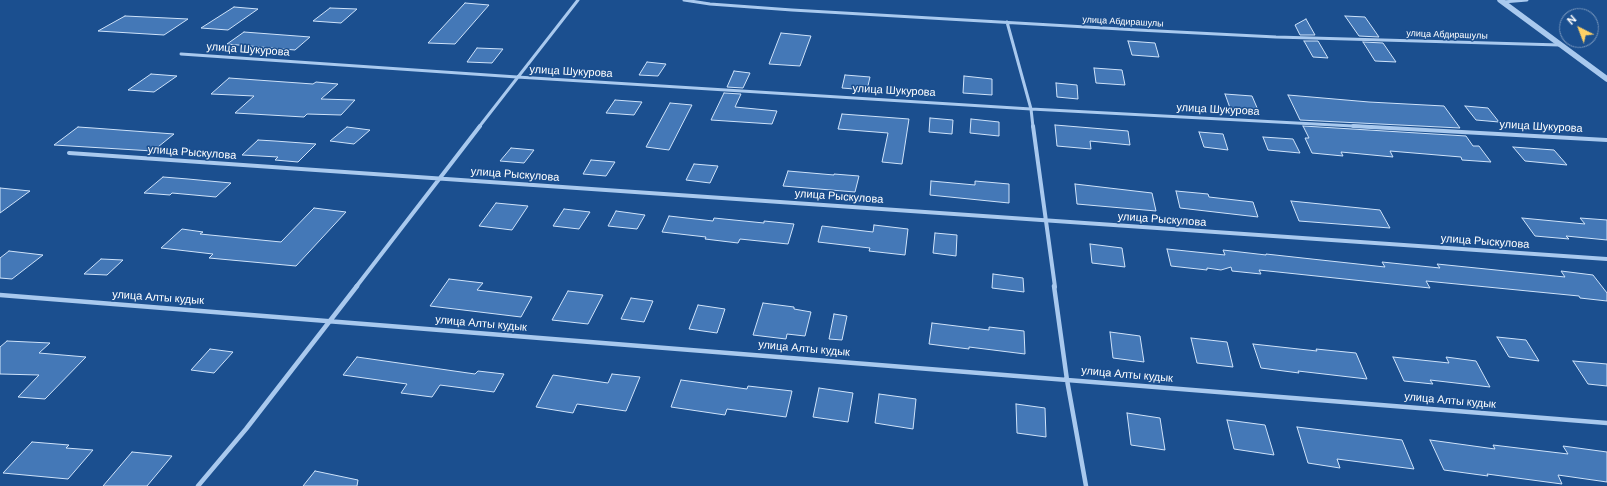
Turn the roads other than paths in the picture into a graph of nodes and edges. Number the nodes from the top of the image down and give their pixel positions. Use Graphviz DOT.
graph roads {
  1 [pos="578,0"];
  2 [pos="684,0"];
  3 [pos="1527,0"];
  4 [pos="1501,1"];
  5 [pos="1007,22"];
  6 [pos="1559,43"];
  7 [pos="1559,45"];
  8 [pos="1566,48"];
  9 [pos="181,54"];
  10 [pos="517,77"];
  11 [pos="1607,79"];
  12 [pos="1030,109"];
  13 [pos="1607,140"];
  14 [pos="69,154"];
  15 [pos="439,178"];
  16 [pos="1047,221"];
  17 [pos="1607,259"];
  18 [pos="0,295"];
  19 [pos="329,320"];
  20 [pos="1067,380"];
  21 [pos="1607,423"];
  22 [pos="198,486"];
  23 [pos="1086,486"];
  1 -- 10 [label="street"];
  2 -- 5 [label="street, улица Абдирашулы"];
  3 -- 4 [label="street"];
  4 -- 6 [label="street"];
  5 -- 7 [label="street, улица Абдирашулы"];
  5 -- 12 [label="street"];
  8 -- 11 [label="street"];
  9 -- 10 [label="street, улица Шукурова"];
  10 -- 12 [label="street, улица Шукурова"];
  10 -- 15 [label="street"];
  12 -- 13 [label="street, улица Шукурова"];
  12 -- 16 [label="street"];
  14 -- 15 [label="street, улица Рыскулова"];
  15 -- 16 [label="street, улица Рыскулова"];
  15 -- 19 [label="street"];
  16 -- 17 [label="street, улица Рыскулова"];
  16 -- 20 [label="street"];
  18 -- 19 [label="street, улица Алты кудык"];
  19 -- 20 [label="street, улица Алты кудык"];
  19 -- 22 [label="street"];
  20 -- 21 [label="street, улица Алты кудык"];
  20 -- 23 [label="street"];
}
